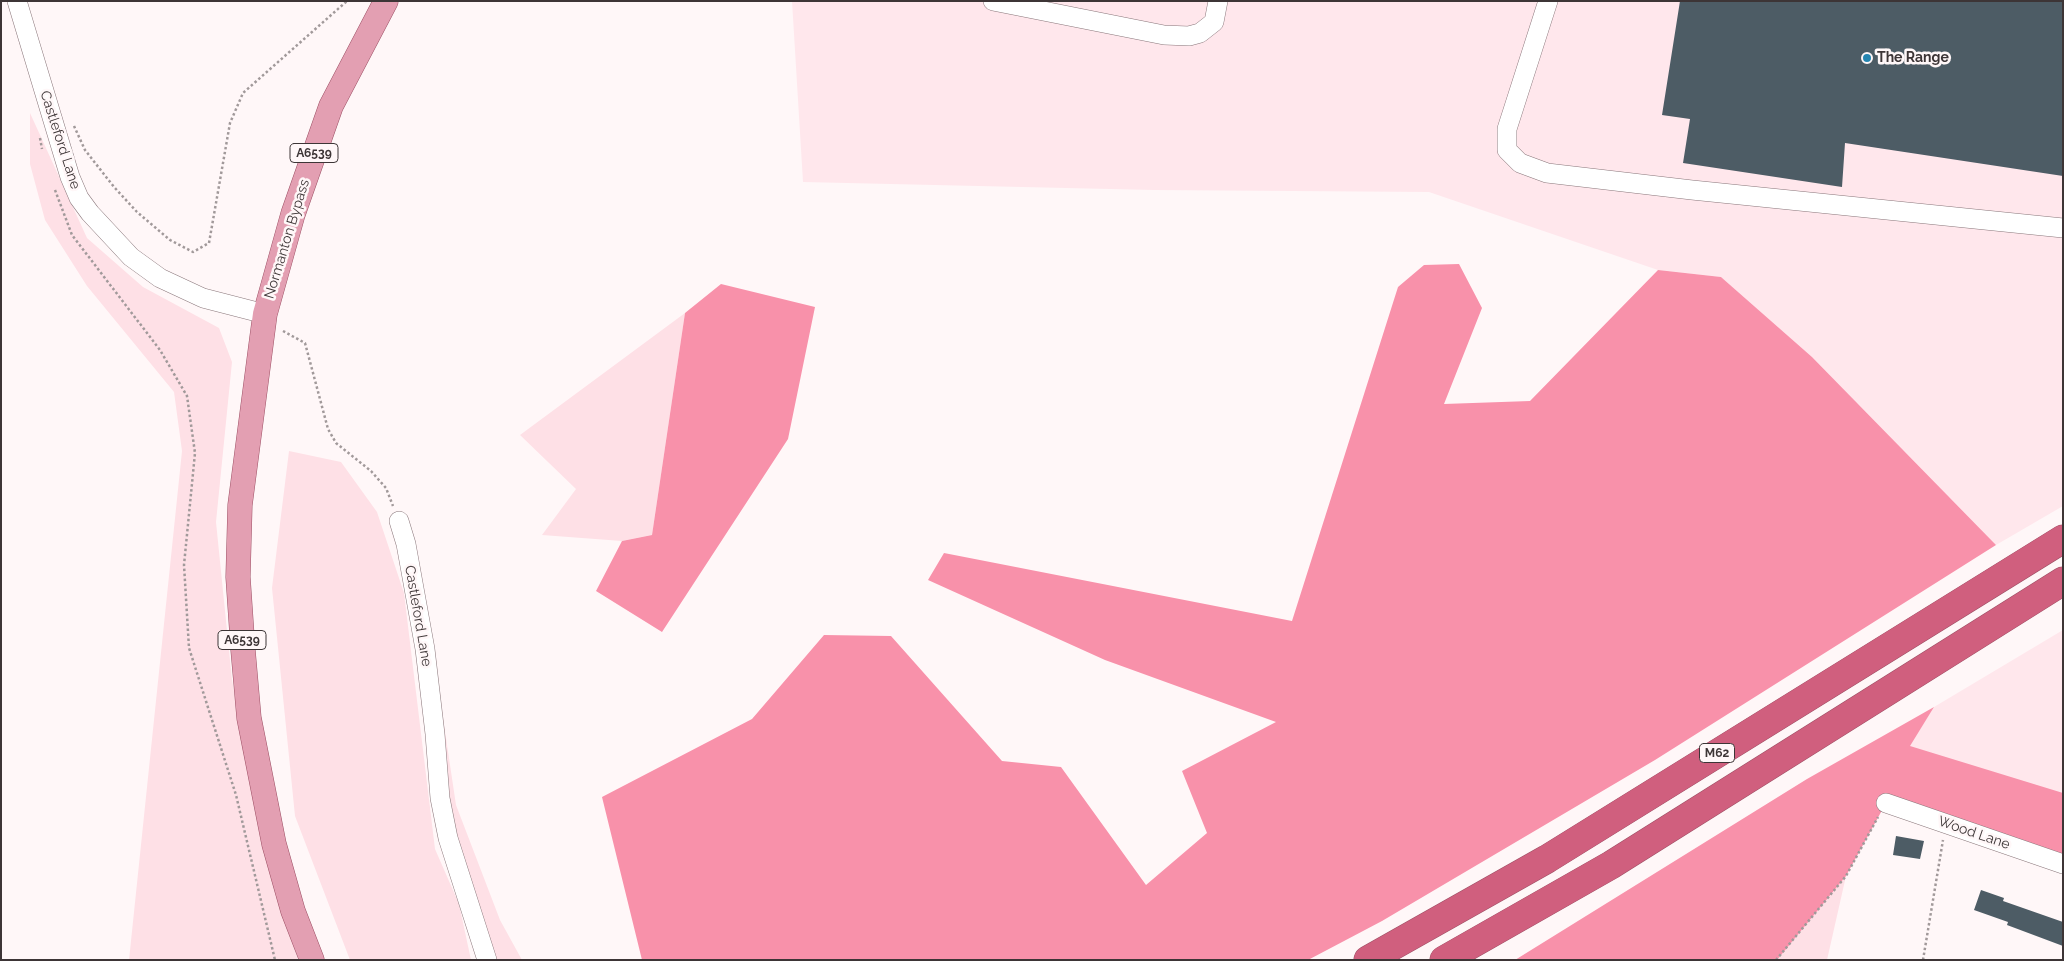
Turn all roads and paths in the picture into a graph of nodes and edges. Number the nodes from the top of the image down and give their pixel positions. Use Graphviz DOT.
graph roads {
  1 [pos="17,1"];
  2 [pos="347,1"];
  3 [pos="386,1"];
  4 [pos="993,1"];
  5 [pos="1218,1"];
  6 [pos="1548,1"];
  7 [pos="54,121"];
  8 [pos="44,156"];
  9 [pos="55,190"];
  10 [pos="2063,228"];
  11 [pos="264,318"];
  12 [pos="399,521"];
  13 [pos="2063,540"];
  14 [pos="2063,581"];
  15 [pos="1886,802"];
  16 [pos="1945,823"];
  17 [pos="2063,864"];
  18 [pos="276,960"];
  19 [pos="312,960"];
  20 [pos="487,960"];
  21 [pos="1368,960"];
  22 [pos="1444,960"];
  23 [pos="1776,960"];
  24 [pos="1923,960"];
  1 -- 7 [label="street, Castleford Lane"];
  2 -- 7 [label="path"];
  3 -- 11 [label="main road, Normanton Bypass / A6539"];
  4 -- 5 [label="street"];
  6 -- 10 [label="street"];
  7 -- 8 [label="path"];
  7 -- 11 [label="street, Castleford Lane"];
  9 -- 18 [label="path"];
  11 -- 12 [label="path"];
  11 -- 19 [label="main road, A6539"];
  12 -- 20 [label="street, Castleford Lane"];
  13 -- 21 [label="highway, M62"];
  14 -- 22 [label="highway, M62"];
  15 -- 16 [label="street, Wood Lane"];
  15 -- 23 [label="path"];
  16 -- 17 [label="street, Wood Lane"];
  16 -- 24 [label="path"];
}
